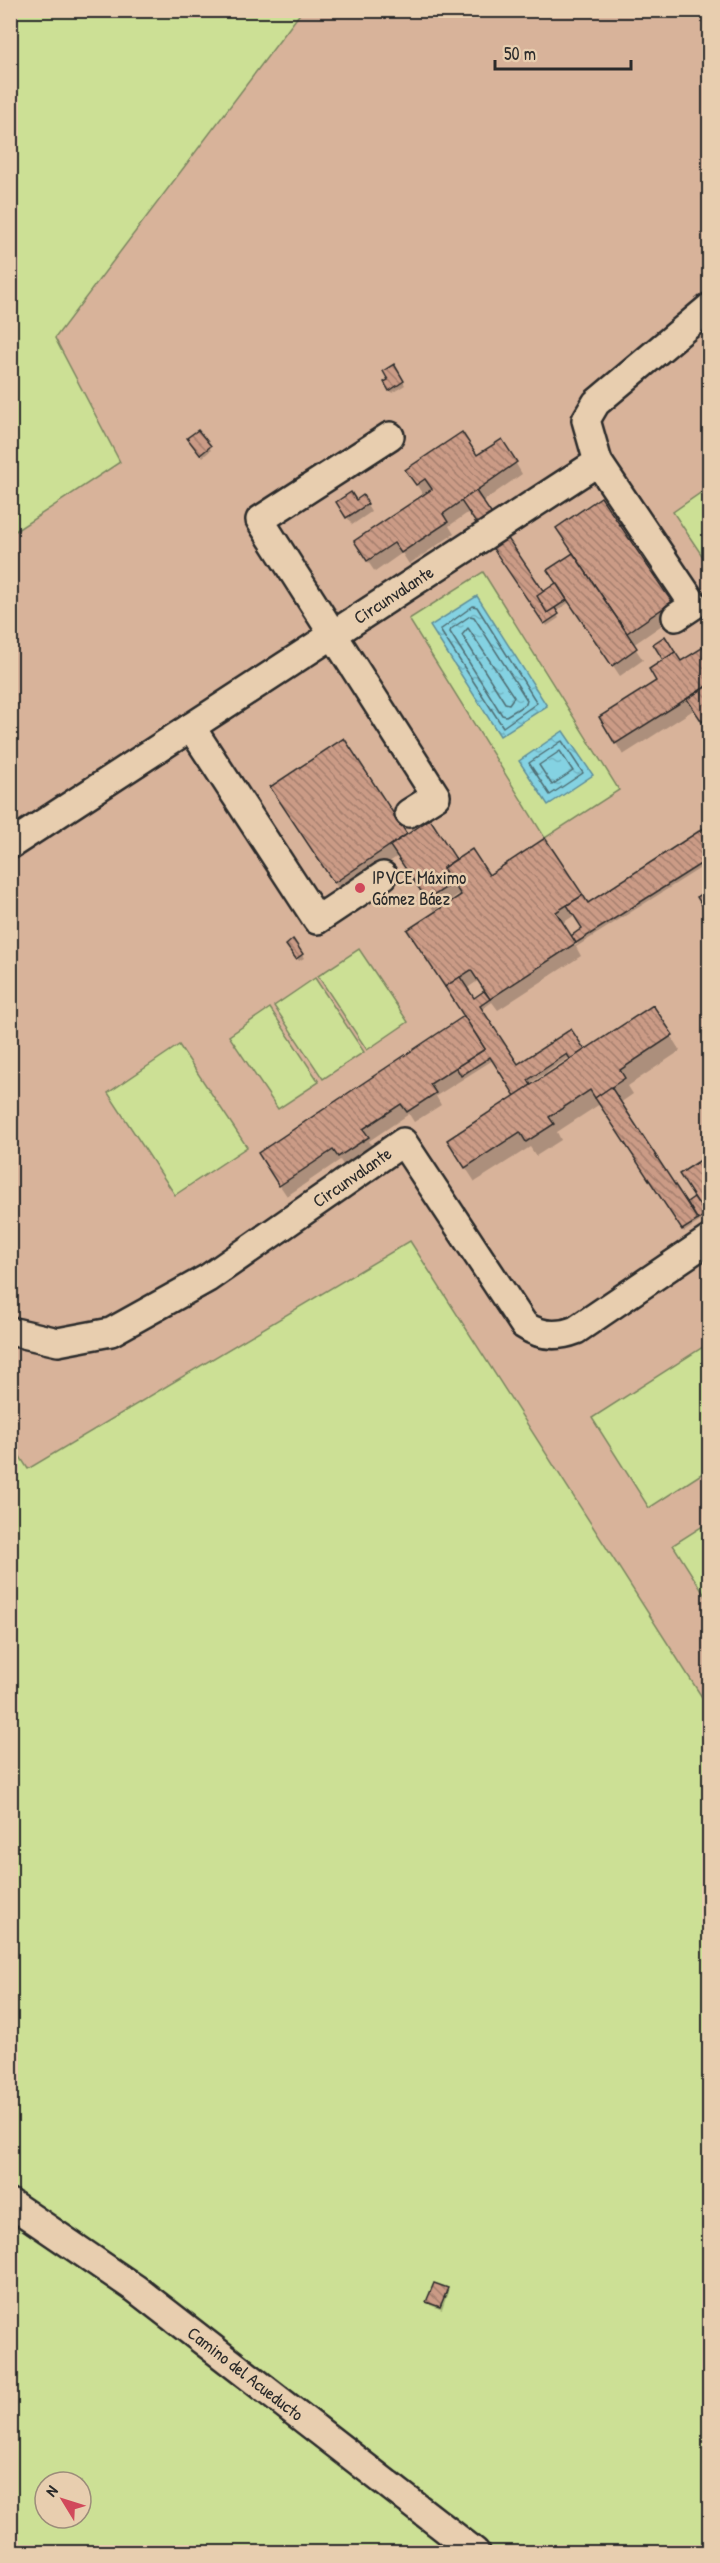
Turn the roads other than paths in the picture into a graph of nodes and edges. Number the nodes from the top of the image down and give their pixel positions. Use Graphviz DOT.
graph roads {
  1 [pos="710,307"];
  2 [pos="390,436"];
  3 [pos="598,462"];
  4 [pos="676,617"];
  5 [pos="333,635"];
  6 [pos="191,727"];
  7 [pos="409,813"];
  8 [pos="10,845"];
  9 [pos="383,876"];
  10 [pos="710,1239"];
  11 [pos="10,1331"];
  12 [pos="10,2203"];
  13 [pos="475,2553"];
  1 -- 3 [label="street"];
  2 -- 5 [label="street"];
  3 -- 4 [label="street"];
  3 -- 5 [label="street, Circunvalante"];
  5 -- 6 [label="street, Circunvalante"];
  5 -- 7 [label="street"];
  6 -- 8 [label="street, Circunvalante"];
  6 -- 9 [label="street"];
  10 -- 11 [label="street, Circunvalante"];
  12 -- 13 [label="street, Camino del Acueducto"];
}
